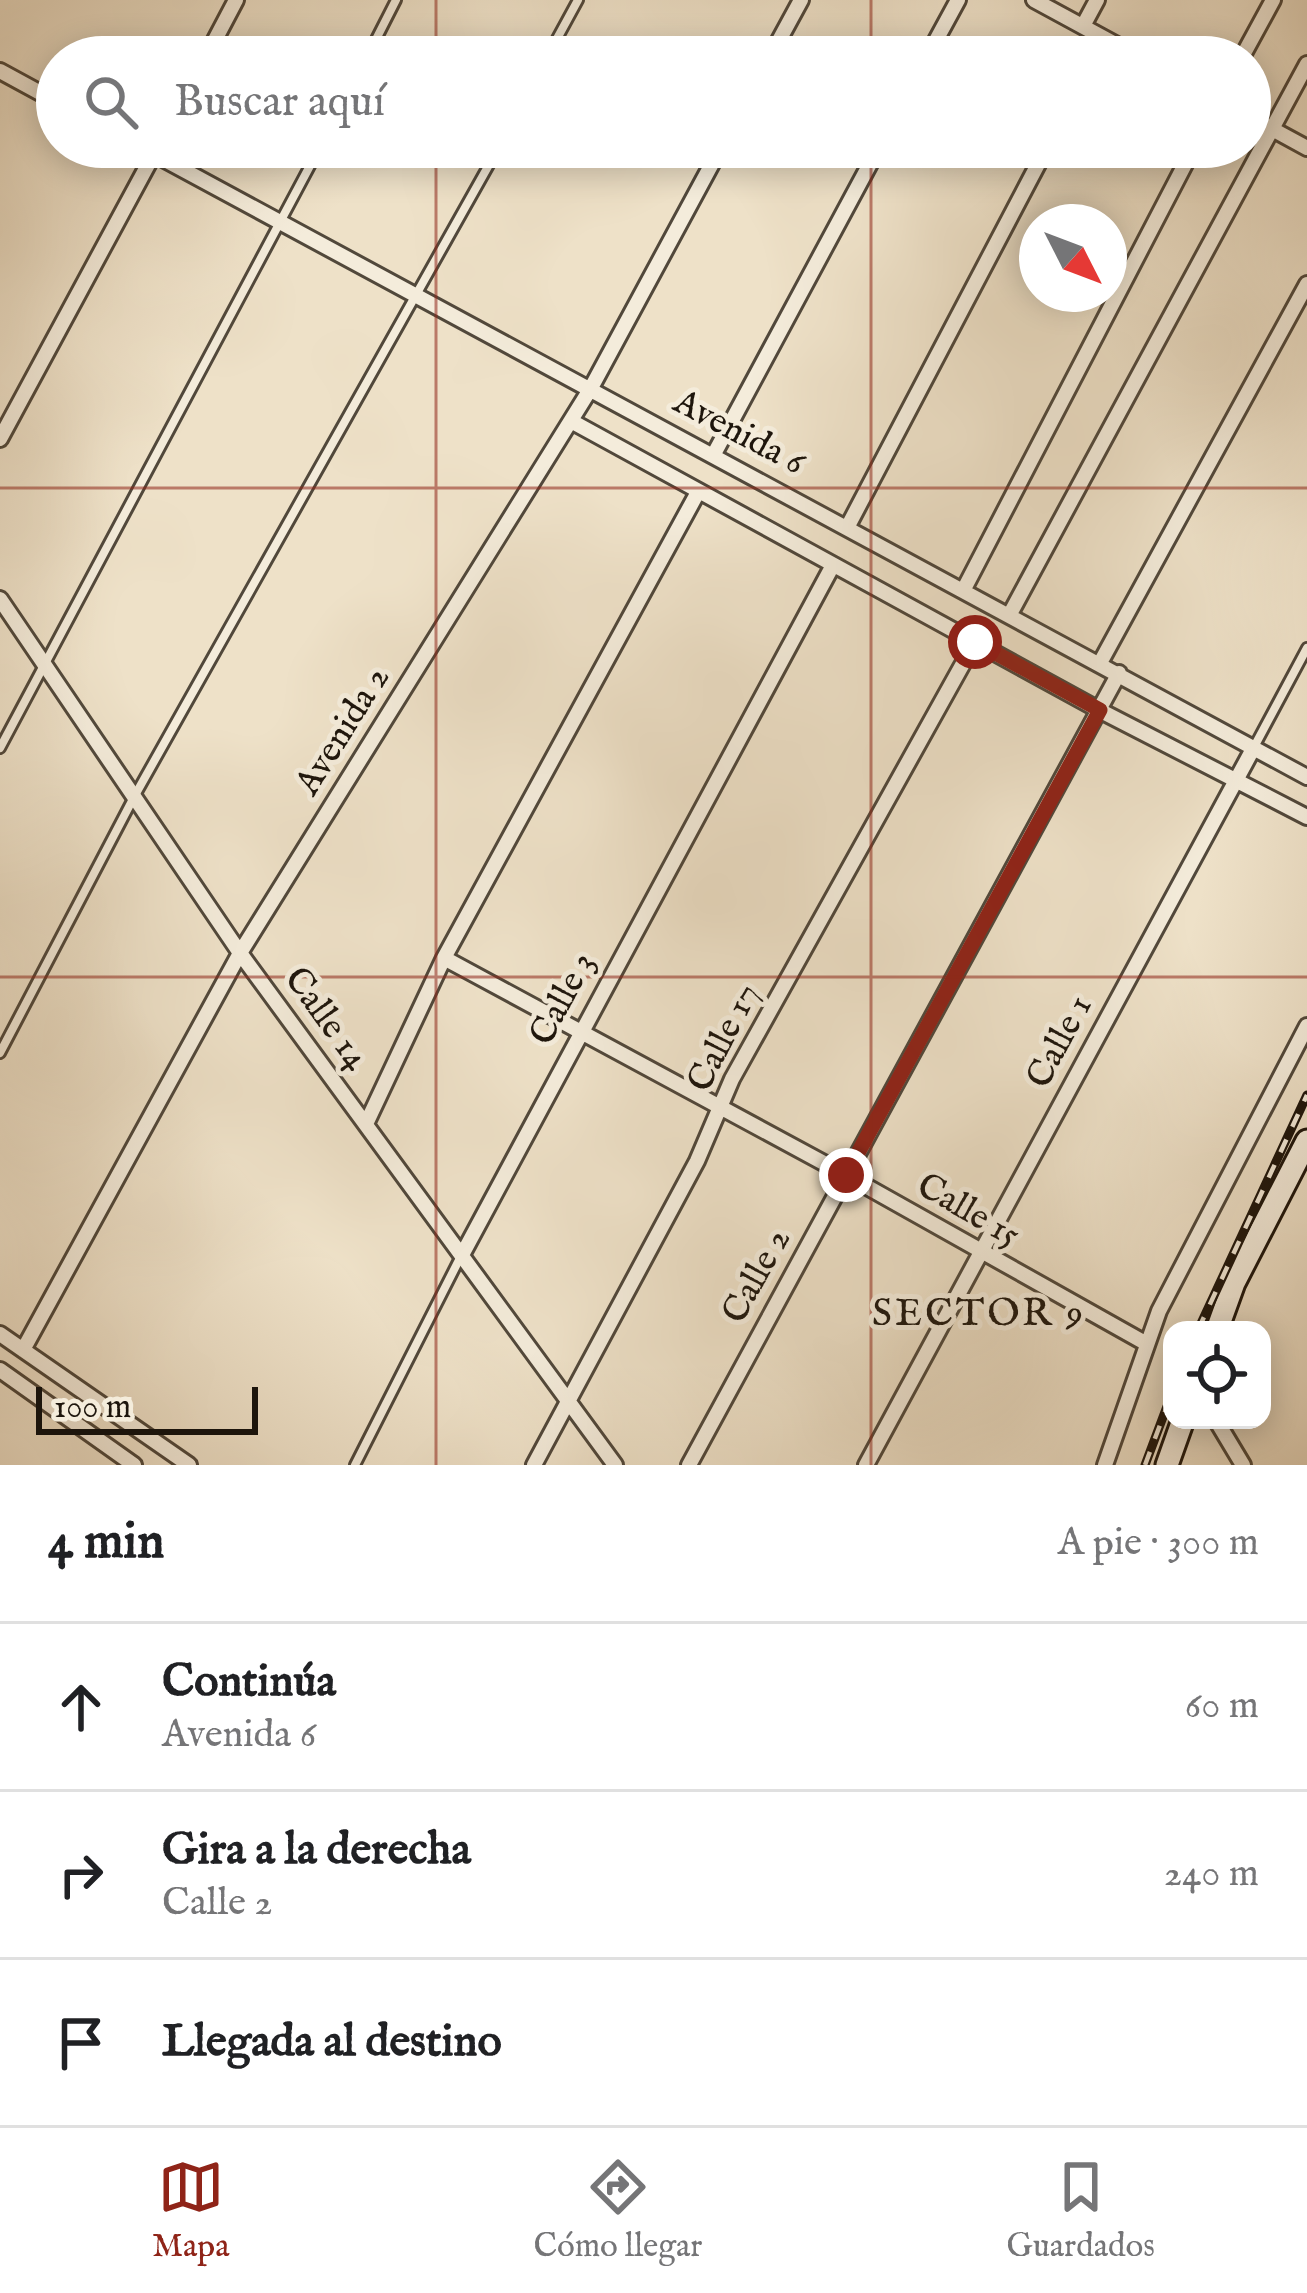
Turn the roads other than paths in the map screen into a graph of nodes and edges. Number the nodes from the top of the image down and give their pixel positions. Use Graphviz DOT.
graph roads {
  1 [pos="236,0"];
  2 [pos="396,0"];
  3 [pos="578,0"];
  4 [pos="801,0"];
  5 [pos="958,0"];
  6 [pos="1034,0"];
  7 [pos="1097,0"];
  8 [pos="1273,0"];
  9 [pos="1083,26"];
  10 [pos="217,36"];
  11 [pos="378,36"];
  12 [pos="558,36"];
  13 [pos="781,36"];
  14 [pos="938,36"];
  15 [pos="1100,36"];
  16 [pos="1253,36"];
  17 [pos="1307,64"];
  18 [pos="0,71"];
  19 [pos="36,91"];
  20 [pos="1272,129"];
  21 [pos="1307,148"];
  22 [pos="141,168"];
  23 [pos="185,168"];
  24 [pos="309,168"];
  25 [pos="488,168"];
  26 [pos="710,168"];
  27 [pos="868,168"];
  28 [pos="1036,168"];
  29 [pos="1183,168"];
  30 [pos="1251,168"];
  31 [pos="282,222"];
  32 [pos="1307,284"];
  33 [pos="418,295"];
  34 [pos="591,388"];
  35 [pos="571,421"];
  36 [pos="0,439"];
  37 [pos="714,454"];
  38 [pos="698,492"];
  39 [pos="848,526"];
  40 [pos="833,565"];
  41 [pos="964,589"];
  42 [pos="0,599"];
  43 [pos="1010,614"];
  44 [pos="975,642"];
  45 [pos="1307,648"];
  46 [pos="43,662"];
  47 [pos="1100,663"];
  48 [pos="1119,673"];
  49 [pos="1100,710"];
  50 [pos="1254,747"];
  51 [pos="0,748"];
  52 [pos="1307,777"];
  53 [pos="1236,779"];
  54 [pos="134,797"];
  55 [pos="1307,817"];
  56 [pos="240,953"];
  57 [pos="444,958"];
  58 [pos="1307,1026"];
  59 [pos="579,1031"];
  60 [pos="0,1053"];
  61 [pos="721,1108"];
  62 [pos="366,1124"];
  63 [pos="1307,1142"];
  64 [pos="846,1175"];
  65 [pos="981,1253"];
  66 [pos="462,1255"];
  67 [pos="1219,1321"];
  68 [pos="0,1334"];
  69 [pos="1147,1344"];
  70 [pos="23,1350"];
  71 [pos="0,1370"];
  72 [pos="568,1399"];
  73 [pos="1181,1429"];
  74 [pos="1221,1429"];
  75 [pos="134,1465"];
  76 [pos="189,1465"];
  77 [pos="355,1465"];
  78 [pos="534,1465"];
  79 [pos="615,1465"];
  80 [pos="689,1465"];
  81 [pos="866,1465"];
  82 [pos="1105,1465"];
  83 [pos="1167,1465"];
  84 [pos="1243,1465"];
  1 -- 10 [label="street"];
  2 -- 11 [label="lane"];
  3 -- 12 [label="lane"];
  4 -- 13 [label="street"];
  5 -- 14 [label="street"];
  6 -- 9 [label="street"];
  7 -- 9 [label="street"];
  8 -- 16 [label="street"];
  9 -- 15 [label="street"];
  17 -- 20 [label="street"];
  18 -- 19 [label="street"];
  20 -- 21 [label="street"];
  22 -- 36 [label="street"];
  23 -- 31 [label="street, Avenida 6"];
  24 -- 31 [label="lane"];
  25 -- 33 [label="lane"];
  26 -- 34 [label="street, Avenida 2"];
  27 -- 37 [label="street"];
  28 -- 39 [label="street"];
  29 -- 41 [label="street"];
  30 -- 43 [label="street"];
  31 -- 33 [label="street, Avenida 6"];
  31 -- 46 [label="lane"];
  32 -- 47 [label="street"];
  33 -- 34 [label="street, Avenida 6"];
  33 -- 54 [label="lane"];
  34 -- 35 [label="street, Avenida 2"];
  34 -- 37 [label="street, Avenida 6"];
  35 -- 38 [label="street, Avenida 6"];
  35 -- 56 [label="street, Avenida 2"];
  37 -- 39 [label="street, Avenida 6"];
  38 -- 40 [label="street, Avenida 6"];
  38 -- 57 [label="street"];
  39 -- 41 [label="street, Avenida 6"];
  40 -- 44 [label="street, Avenida 6"];
  40 -- 59 [label="street, Calle 3"];
  41 -- 43 [label="street, Avenida 6"];
  42 -- 46 [label="street, Calle 14"];
  43 -- 47 [label="street, Avenida 6"];
  44 -- 49 [label="street, Avenida 6"];
  44 -- 61 [label="street, Calle 17"];
  45 -- 50 [label="lane, Calle 1"];
  46 -- 51 [label="lane"];
  46 -- 54 [label="street, Calle 14"];
  47 -- 48 [label="street, Avenida 6"];
  48 -- 49 [label="street, Calle 2"];
  48 -- 50 [label="street, Avenida 6"];
  49 -- 53 [label="street, Avenida 6"];
  49 -- 64 [label="street, Calle 2"];
  50 -- 52 [label="street, Avenida 6"];
  50 -- 53 [label="street, Calle 1"];
  53 -- 55 [label="street, Avenida 6"];
  53 -- 65 [label="street, Calle 1"];
  54 -- 56 [label="street, Calle 14"];
  54 -- 60 [label="lane"];
  56 -- 62 [label="street, Calle 14"];
  56 -- 70 [label="street, Avenida 2"];
  57 -- 59 [label="street, Calle 15"];
  57 -- 62 [label="street"];
  58 -- 69 [label="street"];
  59 -- 61 [label="street, Calle 15"];
  59 -- 66 [label="street, Calle 3"];
  61 -- 64 [label="street, Calle 15"];
  61 -- 72 [label="street, Calle 17"];
  62 -- 66 [label="street, Calle 14"];
  63 -- 67 [label="main road"];
  64 -- 65 [label="street, Calle 15"];
  64 -- 80 [label="street, Calle 2"];
  65 -- 69 [label="street, Calle 15"];
  65 -- 81 [label="street, Calle 1"];
  66 -- 72 [label="street, Calle 14"];
  66 -- 77 [label="lane, Calle 3"];
  68 -- 70 [label="street"];
  69 -- 82 [label="street"];
  70 -- 76 [label="street"];
  71 -- 75 [label="street"];
  72 -- 78 [label="street, Calle 17"];
  72 -- 79 [label="street, Calle 14"];
  73 -- 83 [label="main road"];
  74 -- 84 [label="street"];
}
